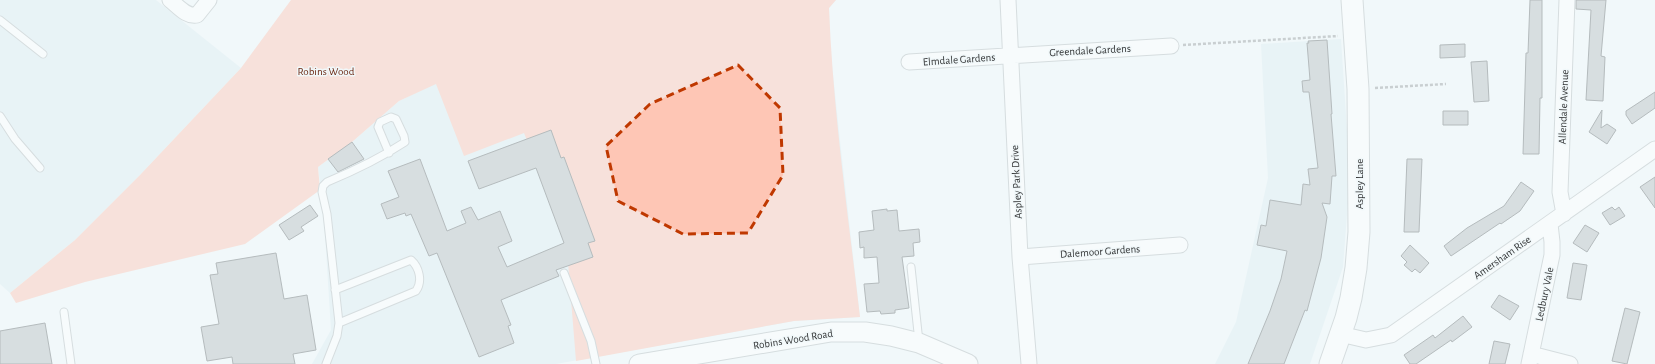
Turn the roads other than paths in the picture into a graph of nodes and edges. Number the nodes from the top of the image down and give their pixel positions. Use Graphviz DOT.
graph roads {
  1 [pos="170,0"];
  2 [pos="209,0"];
  3 [pos="1008,0"];
  4 [pos="1352,0"];
  5 [pos="1567,0"];
  6 [pos="0,20"];
  7 [pos="1171,46"];
  8 [pos="43,54"];
  9 [pos="1010,55"];
  10 [pos="909,62"];
  11 [pos="0,116"];
  12 [pos="1655,149"];
  13 [pos="389,153"];
  14 [pos="40,168"];
  15 [pos="1564,214"];
  16 [pos="1550,224"];
  17 [pos="1180,245"];
  18 [pos="1020,257"];
  19 [pos="911,267"];
  20 [pos="564,273"];
  21 [pos="335,290"];
  22 [pos="64,312"];
  23 [pos="339,323"];
  24 [pos="1340,334"];
  25 [pos="919,343"];
  26 [pos="1530,359"];
  27 [pos="71,364"];
  28 [pos="326,364"];
  29 [pos="596,364"];
  30 [pos="639,364"];
  31 [pos="968,364"];
  32 [pos="1029,364"];
  33 [pos="1330,364"];
  34 [pos="1570,364"];
  1 -- 2 [label="street"];
  3 -- 9 [label="street, Aspley Park Drive"];
  4 -- 24 [label="main road, Aspley Lane"];
  5 -- 15 [label="street, Allendale Avenue"];
  6 -- 8 [label="lane"];
  7 -- 9 [label="street, Greendale Gardens"];
  9 -- 10 [label="street, Elmdale Gardens"];
  9 -- 18 [label="street, Aspley Park Drive"];
  11 -- 14 [label="lane"];
  12 -- 15 [label="street, Amersham Rise"];
  13 -- 13 [label="lane"];
  13 -- 21 [label="lane"];
  15 -- 16 [label="street, Amersham Rise"];
  16 -- 24 [label="street, Amersham Rise"];
  16 -- 26 [label="street, Ledbury Vale"];
  17 -- 18 [label="street, Dalemoor Gardens"];
  18 -- 32 [label="street, Aspley Park Drive"];
  19 -- 25 [label="lane"];
  20 -- 29 [label="lane"];
  21 -- 23 [label="lane"];
  21 -- 23 [label="lane"];
  22 -- 27 [label="lane"];
  23 -- 28 [label="lane"];
  24 -- 33 [label="main road, Aspley Lane"];
  25 -- 30 [label="street, Robins Wood Road"];
  25 -- 31 [label="street, Robins Wood Road"];
  26 -- 34 [label="street"];
}
